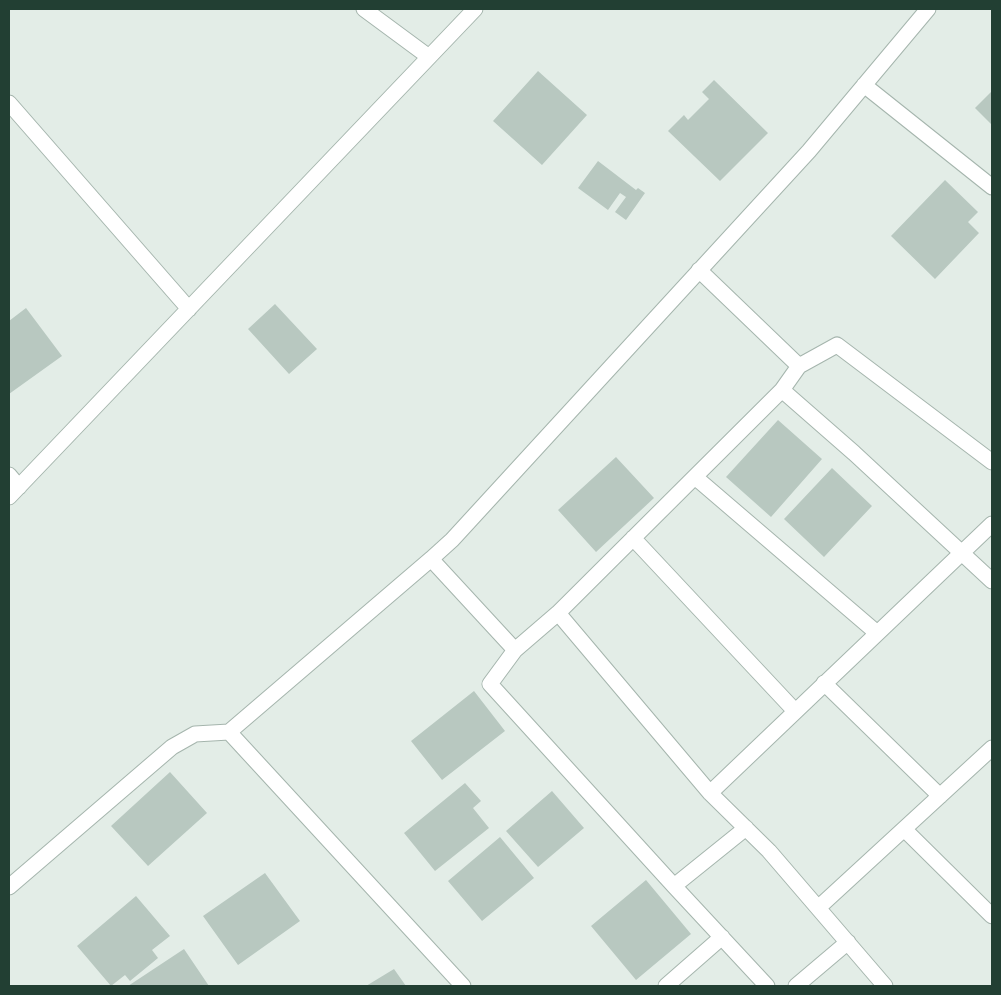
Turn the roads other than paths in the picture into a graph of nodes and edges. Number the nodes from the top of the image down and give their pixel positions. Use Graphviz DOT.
graph roads {
  1 [pos="364,9"];
  2 [pos="475,9"];
  3 [pos="928,9"];
  4 [pos="429,57"];
  5 [pos="864,85"];
  6 [pos="9,103"];
  7 [pos="992,187"];
  8 [pos="699,270"];
  9 [pos="189,309"];
  10 [pos="799,366"];
  11 [pos="782,390"];
  12 [pos="992,462"];
  13 [pos="9,475"];
  14 [pos="695,477"];
  15 [pos="14,492"];
  16 [pos="992,524"];
  17 [pos="632,538"];
  18 [pos="962,553"];
  19 [pos="431,559"];
  20 [pos="992,581"];
  21 [pos="558,613"];
  22 [pos="877,633"];
  23 [pos="515,650"];
  24 [pos="824,683"];
  25 [pos="795,711"];
  26 [pos="228,732"];
  27 [pos="992,748"];
  28 [pos="710,793"];
  29 [pos="940,796"];
  30 [pos="746,828"];
  31 [pos="904,829"];
  32 [pos="674,886"];
  33 [pos="9,887"];
  34 [pos="818,908"];
  35 [pos="992,916"];
  36 [pos="722,937"];
  37 [pos="848,942"];
  38 [pos="463,986"];
  39 [pos="666,986"];
  40 [pos="767,986"];
  41 [pos="796,986"];
  42 [pos="885,986"];
  1 -- 4 [label="street"];
  2 -- 4 [label="street"];
  3 -- 5 [label="street"];
  4 -- 9 [label="street"];
  5 -- 7 [label="street"];
  5 -- 8 [label="street"];
  6 -- 9 [label="street"];
  8 -- 10 [label="street"];
  8 -- 19 [label="street"];
  9 -- 15 [label="street"];
  10 -- 11 [label="street"];
  10 -- 12 [label="street"];
  11 -- 14 [label="street"];
  11 -- 18 [label="street"];
  13 -- 15 [label="street"];
  14 -- 17 [label="street"];
  14 -- 22 [label="street"];
  16 -- 18 [label="street"];
  17 -- 21 [label="street"];
  17 -- 25 [label="street"];
  18 -- 20 [label="street"];
  18 -- 22 [label="street"];
  19 -- 23 [label="street"];
  19 -- 26 [label="street"];
  21 -- 23 [label="street"];
  21 -- 28 [label="street"];
  22 -- 24 [label="street"];
  23 -- 32 [label="street"];
  24 -- 25 [label="street"];
  24 -- 29 [label="street"];
  25 -- 28 [label="street"];
  26 -- 33 [label="street"];
  26 -- 38 [label="street"];
  27 -- 29 [label="street"];
  28 -- 30 [label="street"];
  29 -- 31 [label="street"];
  30 -- 32 [label="street"];
  30 -- 34 [label="street"];
  31 -- 34 [label="street"];
  31 -- 35 [label="street"];
  32 -- 36 [label="street"];
  34 -- 37 [label="street"];
  36 -- 39 [label="street"];
  36 -- 40 [label="street"];
  37 -- 41 [label="street"];
  37 -- 42 [label="street"];
}
